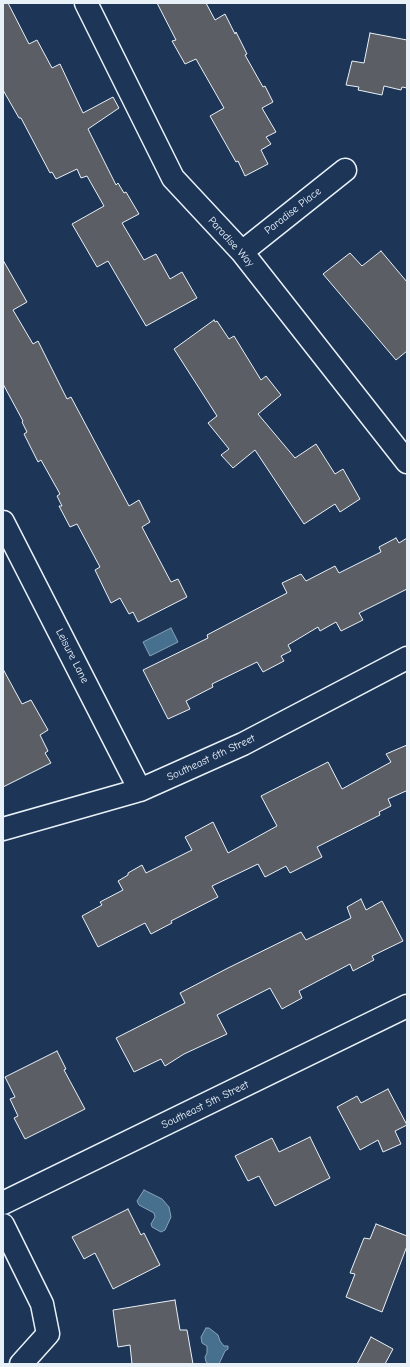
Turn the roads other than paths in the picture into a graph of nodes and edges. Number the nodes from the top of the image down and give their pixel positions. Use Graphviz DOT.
graph roads {
  1 [pos="86,3"];
  2 [pos="345,170"];
  3 [pos="242,252"];
  4 [pos="407,462"];
  5 [pos="3,522"];
  6 [pos="407,658"];
  7 [pos="140,790"];
  8 [pos="3,829"];
  9 [pos="407,1006"];
  10 [pos="3,1203"];
  11 [pos="3,1225"];
  12 [pos="20,1364"];
  1 -- 3 [label="street, Paradise Way"];
  2 -- 3 [label="street, Paradise Place"];
  3 -- 4 [label="street, Paradise Way"];
  5 -- 7 [label="street, Leisure Lane"];
  6 -- 7 [label="street, Southeast 6th Street"];
  7 -- 8 [label="street, Southeast 6th Street"];
  9 -- 10 [label="street, Southeast 5th Street"];
  11 -- 12 [label="street"];
}
